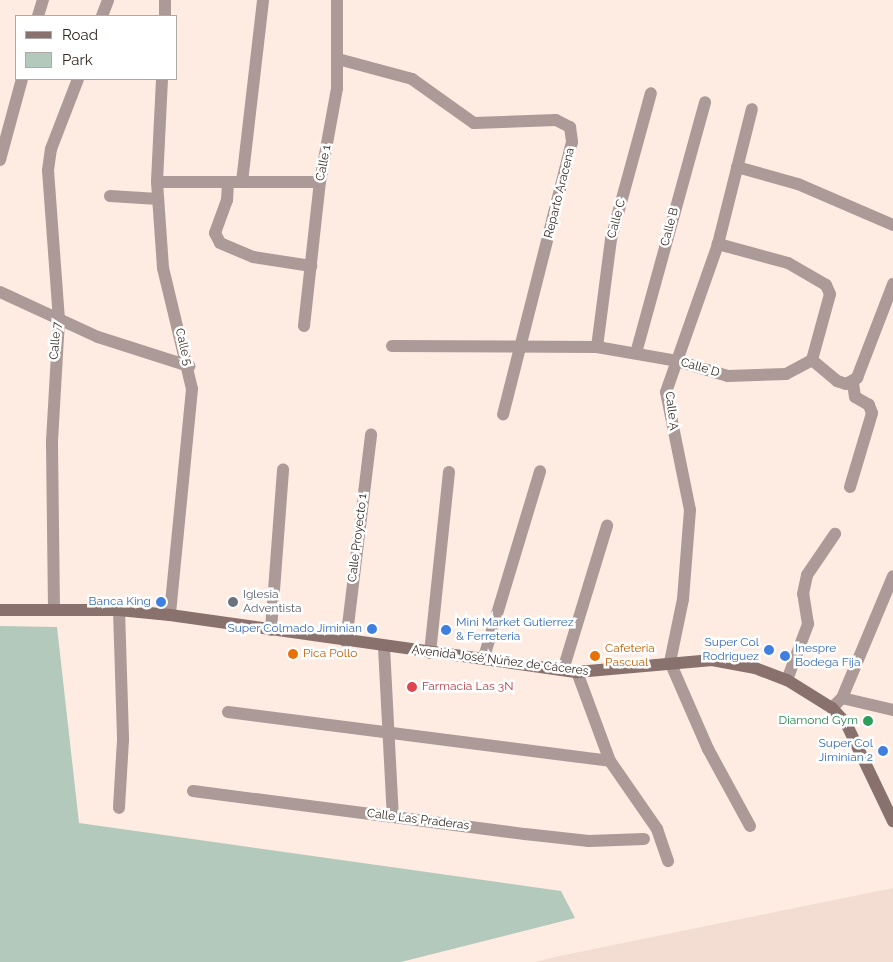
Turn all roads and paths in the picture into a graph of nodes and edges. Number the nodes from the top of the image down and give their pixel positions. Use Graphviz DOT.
graph roads {
  1 [pos="43,0"];
  2 [pos="108,0"];
  3 [pos="166,0"];
  4 [pos="262,0"];
  5 [pos="337,0"];
  6 [pos="38,15"];
  7 [pos="102,15"];
  8 [pos="165,15"];
  9 [pos="338,59"];
  10 [pos="22,80"];
  11 [pos="78,80"];
  12 [pos="162,80"];
  13 [pos="651,93"];
  14 [pos="705,102"];
  15 [pos="752,109"];
  16 [pos="0,160"];
  17 [pos="737,167"];
  18 [pos="157,182"];
  19 [pos="228,182"];
  20 [pos="242,182"];
  21 [pos="320,182"];
  22 [pos="110,196"];
  23 [pos="158,199"];
  24 [pos="893,225"];
  25 [pos="718,244"];
  26 [pos="311,266"];
  27 [pos="893,284"];
  28 [pos="0,292"];
  29 [pos="59,320"];
  30 [pos="304,326"];
  31 [pos="392,346"];
  32 [pos="597,347"];
  33 [pos="521,349"];
  34 [pos="636,353"];
  35 [pos="812,360"];
  36 [pos="677,361"];
  37 [pos="188,366"];
  38 [pos="853,383"];
  39 [pos="503,414"];
  40 [pos="370,434"];
  41 [pos="283,469"];
  42 [pos="540,471"];
  43 [pos="449,472"];
  44 [pos="850,487"];
  45 [pos="607,526"];
  46 [pos="835,534"];
  47 [pos="893,576"];
  48 [pos="54,609"];
  49 [pos="0,610"];
  50 [pos="119,610"];
  51 [pos="170,616"];
  52 [pos="271,630"];
  53 [pos="346,642"];
  54 [pos="384,647"];
  55 [pos="430,653"];
  56 [pos="484,657"];
  57 [pos="670,662"];
  58 [pos="563,670"];
  59 [pos="577,672"];
  60 [pos="787,680"];
  61 [pos="842,698"];
  62 [pos="832,708"];
  63 [pos="893,710"];
  64 [pos="228,712"];
  65 [pos="387,732"];
  66 [pos="610,762"];
  67 [pos="193,792"];
  68 [pos="119,808"];
  69 [pos="393,816"];
  70 [pos="893,821"];
  71 [pos="750,826"];
  72 [pos="644,839"];
  73 [pos="668,862"];
  1 -- 6 [label="street"];
  2 -- 7 [label="street"];
  3 -- 8 [label="street"];
  4 -- 20 [label="street"];
  5 -- 9 [label="street, Calle 1"];
  9 -- 21 [label="street, Calle 1"];
  9 -- 33 [label="street, Reparto Aracena"];
  10 -- 16 [label="street"];
  11 -- 29 [label="street, Calle 7"];
  12 -- 18 [label="street, Calle 5"];
  13 -- 32 [label="street, Calle C"];
  14 -- 34 [label="street, Calle B"];
  15 -- 17 [label="street, Calle A"];
  17 -- 24 [label="street"];
  17 -- 25 [label="street, Calle A"];
  18 -- 19 [label="street"];
  18 -- 23 [label="street, Calle 5"];
  19 -- 20 [label="street"];
  19 -- 26 [label="street"];
  20 -- 21 [label="street"];
  21 -- 26 [label="street, Calle 1"];
  22 -- 23 [label="street"];
  23 -- 37 [label="street, Calle 5"];
  25 -- 35 [label="street"];
  25 -- 36 [label="street, Calle A"];
  26 -- 30 [label="street, Calle 1"];
  27 -- 38 [label="street"];
  28 -- 29 [label="street"];
  29 -- 37 [label="street"];
  29 -- 48 [label="street, Calle 7"];
  31 -- 33 [label="street, Calle D"];
  32 -- 33 [label="street, Calle D"];
  32 -- 34 [label="street, Calle D"];
  33 -- 39 [label="street, Reparto Aracena"];
  34 -- 36 [label="street, Calle D"];
  35 -- 36 [label="street, Calle D"];
  35 -- 38 [label="street"];
  36 -- 57 [label="street, Calle A"];
  37 -- 51 [label="street, Calle 5"];
  38 -- 44 [label="street"];
  40 -- 53 [label="street, Calle Proyecto 1"];
  41 -- 52 [label="street"];
  42 -- 56 [label="street"];
  43 -- 55 [label="street"];
  45 -- 58 [label="street"];
  46 -- 60 [label="street"];
  47 -- 61 [label="street"];
  48 -- 49 [label="main road, Avenida José Núñez de Cáceres"];
  48 -- 50 [label="main road, Avenida José Núñez de Cáceres"];
  50 -- 51 [label="main road, Avenida José Núñez de Cáceres"];
  50 -- 68 [label="street"];
  51 -- 52 [label="main road, Avenida José Núñez de Cáceres"];
  52 -- 53 [label="main road, Avenida José Núñez de Cáceres"];
  53 -- 54 [label="main road, Avenida José Núñez de Cáceres"];
  54 -- 55 [label="main road, Avenida José Núñez de Cáceres"];
  54 -- 65 [label="street"];
  55 -- 56 [label="main road, Avenida José Núñez de Cáceres"];
  56 -- 58 [label="main road, Avenida José Núñez de Cáceres"];
  57 -- 59 [label="main road, Avenida José Núñez de Cáceres"];
  57 -- 60 [label="main road, Avenida José Núñez de Cáceres"];
  57 -- 71 [label="street"];
  58 -- 59 [label="main road, Avenida José Núñez de Cáceres"];
  59 -- 66 [label="street"];
  60 -- 62 [label="main road, Avenida José Núñez de Cáceres"];
  61 -- 62 [label="street"];
  61 -- 63 [label="street"];
  62 -- 70 [label="main road, Avenida José Núñez de Cáceres"];
  64 -- 65 [label="street"];
  65 -- 66 [label="street"];
  65 -- 69 [label="street"];
  66 -- 73 [label="street"];
  67 -- 69 [label="street, Calle Las Praderas"];
  69 -- 72 [label="street, Calle Las Praderas"];
}
